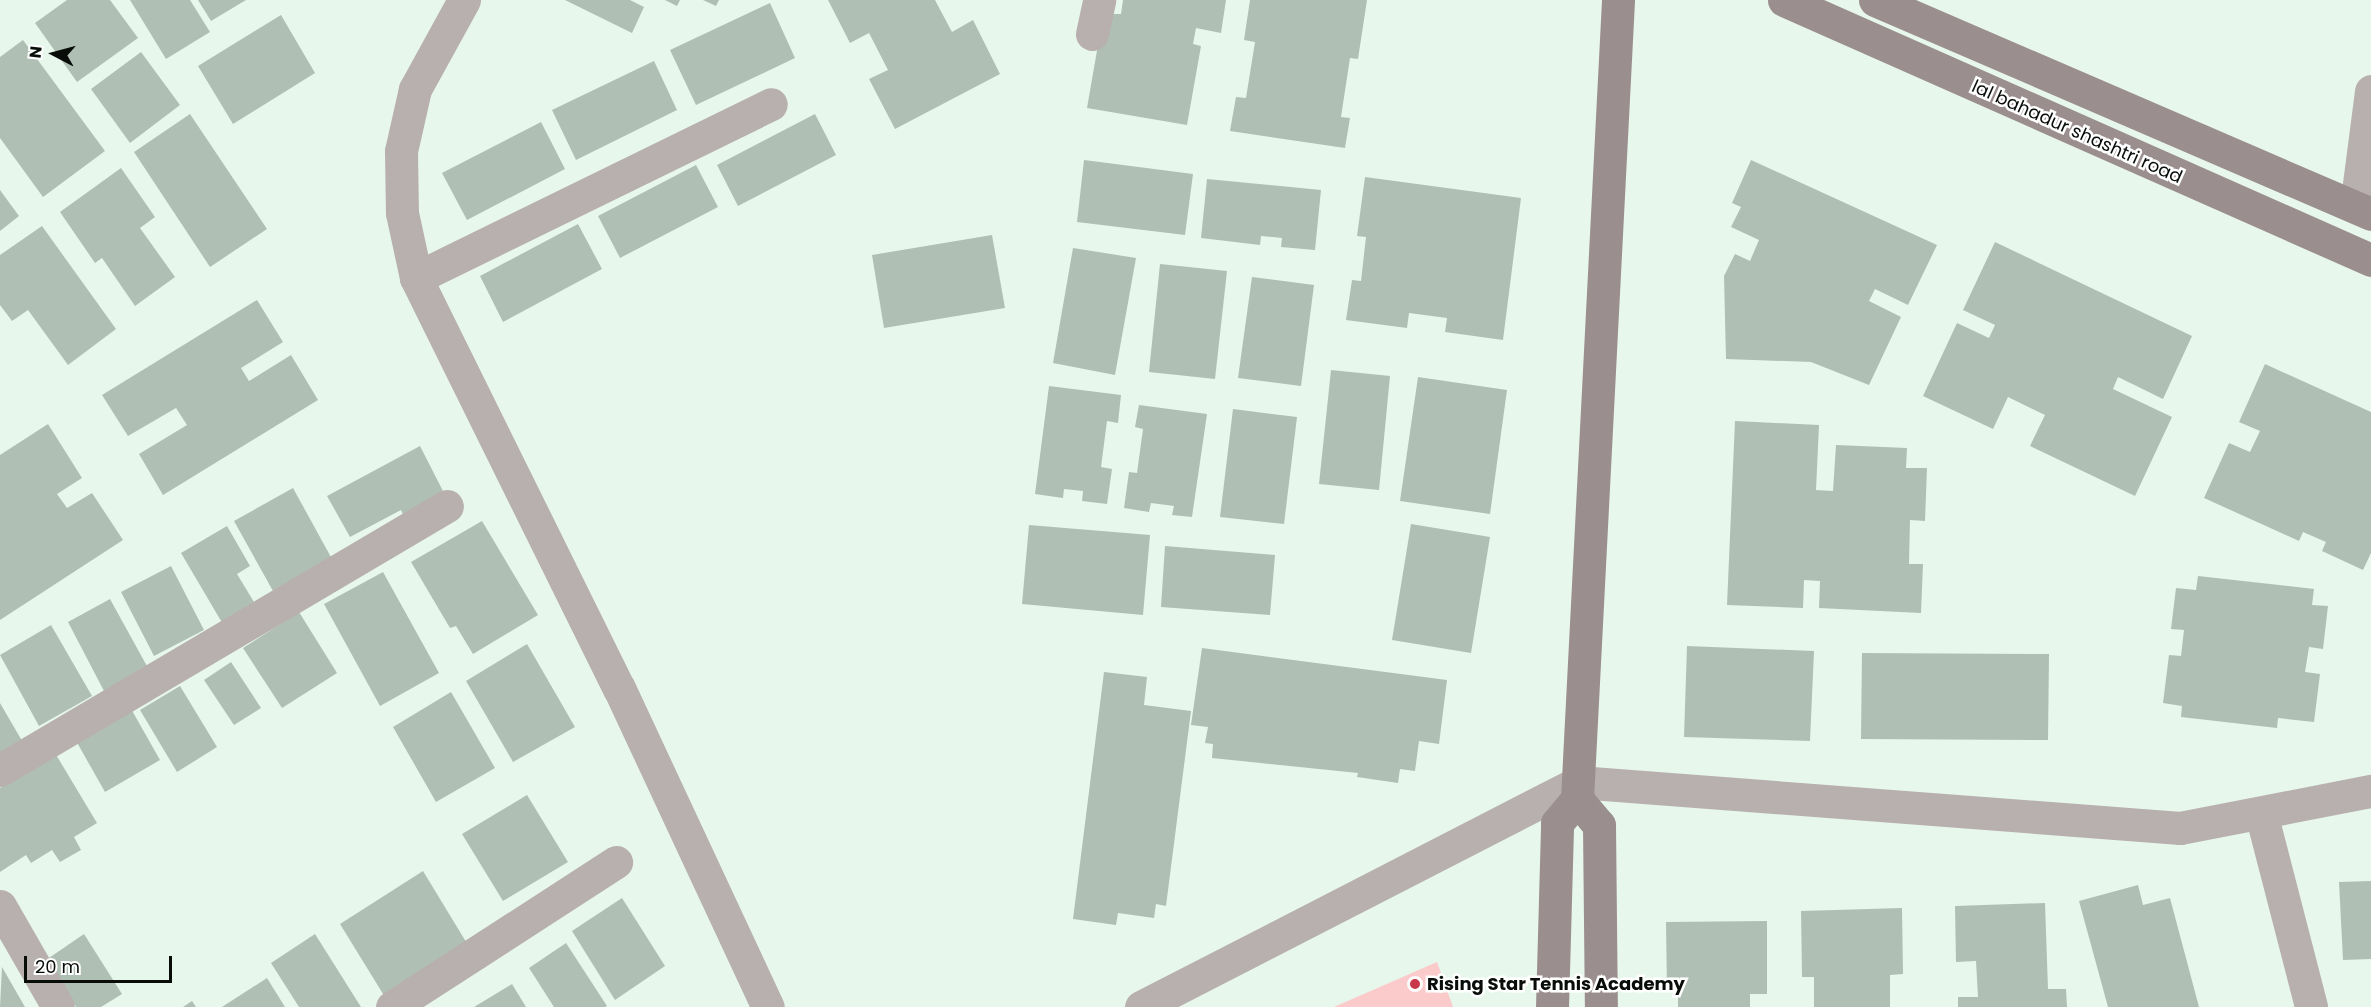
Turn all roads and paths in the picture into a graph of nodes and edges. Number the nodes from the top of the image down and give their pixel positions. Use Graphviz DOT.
graph roads {
  1 [pos="464,0"];
  2 [pos="1099,0"];
  3 [pos="1618,0"];
  4 [pos="1784,0"];
  5 [pos="1875,0"];
  6 [pos="1092,34"];
  7 [pos="2371,91"];
  8 [pos="771,104"];
  9 [pos="2363,210"];
  10 [pos="2371,260"];
  11 [pos="416,278"];
  12 [pos="447,506"];
  13 [pos="0,770"];
  14 [pos="1578,791"];
  15 [pos="2371,791"];
  16 [pos="2261,813"];
  17 [pos="616,862"];
  18 [pos="5,926"];
  19 [pos="58,1007"];
  20 [pos="392,1007"];
  21 [pos="768,1007"];
  22 [pos="1141,1007"];
  23 [pos="1552,1007"];
  24 [pos="1600,1007"];
  25 [pos="2311,1007"];
  1 -- 11 [label="street"];
  2 -- 6 [label="street"];
  3 -- 14 [label="street"];
  4 -- 10 [label="street, lal bahadur shashtri road"];
  5 -- 9 [label="street"];
  7 -- 9 [label="street"];
  8 -- 11 [label="street"];
  11 -- 21 [label="street"];
  12 -- 13 [label="street"];
  14 -- 16 [label="street"];
  14 -- 22 [label="street"];
  14 -- 23 [label="street"];
  14 -- 24 [label="street"];
  15 -- 16 [label="street"];
  16 -- 25 [label="street"];
  17 -- 20 [label="street"];
  18 -- 19 [label="street"];
}
